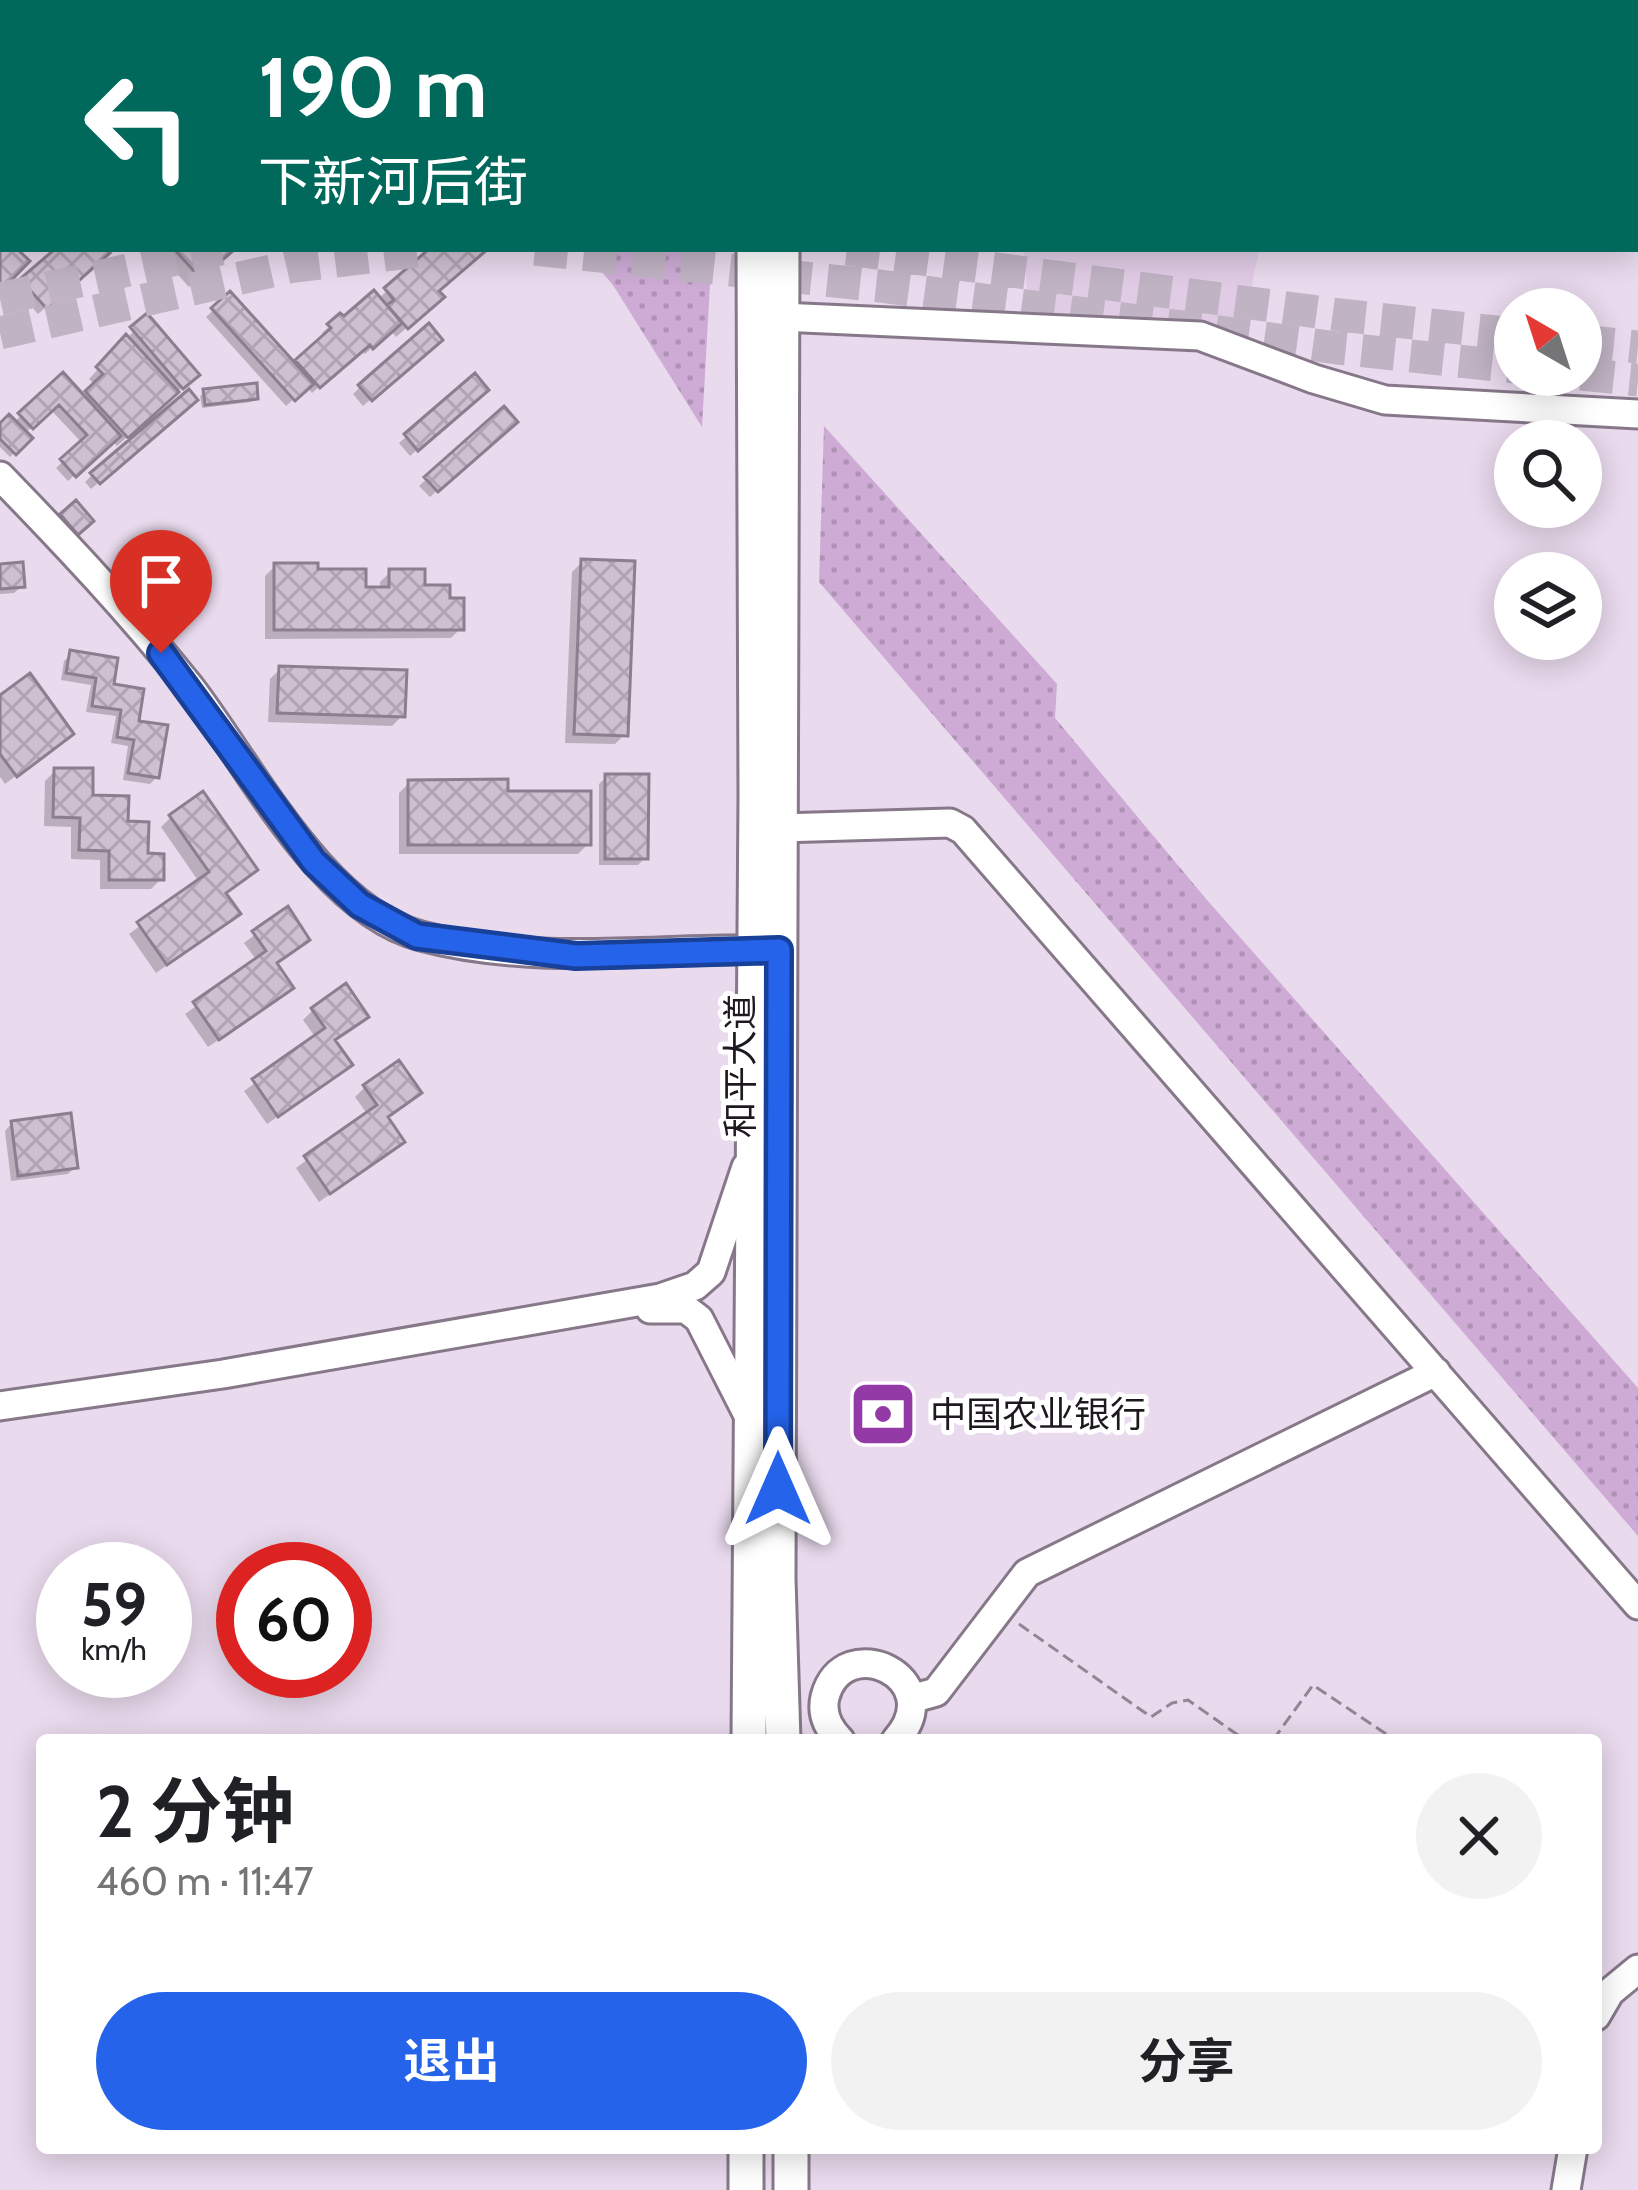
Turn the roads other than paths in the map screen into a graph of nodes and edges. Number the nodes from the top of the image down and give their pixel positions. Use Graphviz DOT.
graph roads {
  1 [pos="754,252"];
  2 [pos="782,252"];
  3 [pos="781,316"];
  4 [pos="1638,414"];
  5 [pos="0,476"];
  6 [pos="780,820"];
  7 [pos="767,950"];
  8 [pos="753,1134"];
  9 [pos="1436,1372"];
  10 [pos="0,1406"];
  11 [pos="0,1415"];
  12 [pos="751,1422"];
  13 [pos="1638,1605"];
  14 [pos="911,1699"];
  15 [pos="824,1709"];
  16 [pos="782,1722"];
  17 [pos="748,1734"];
  18 [pos="836,1734"];
  19 [pos="900,1734"];
  20 [pos="1638,1969"];
  21 [pos="1602,2005"];
  22 [pos="746,2154"];
  23 [pos="791,2154"];
  24 [pos="1572,2154"];
  25 [pos="746,2190"];
  26 [pos="791,2190"];
  27 [pos="1566,2190"];
  1 -- 7 [label="main road, 和平大道"];
  2 -- 3 [label="main road, 和平大道"];
  3 -- 4 [label="street"];
  3 -- 6 [label="main road, 和平大道"];
  5 -- 7 [label="street"];
  6 -- 7 [label="main road, 和平大道"];
  6 -- 9 [label="street"];
  7 -- 8 [label="main road, 和平大道"];
  7 -- 16 [label="main road, 和平大道"];
  8 -- 10 [label="street"];
  8 -- 12 [label="main road, 和平大道"];
  9 -- 13 [label="street"];
  9 -- 14 [label="street"];
  11 -- 12 [label="street"];
  12 -- 17 [label="main road, 和平大道"];
  14 -- 15 [label="street"];
  14 -- 19 [label="street"];
  15 -- 16 [label="street"];
  15 -- 18 [label="street"];
  20 -- 21 [label="street"];
  22 -- 25 [label="main road"];
  23 -- 26 [label="main road"];
  24 -- 27 [label="street"];
}
